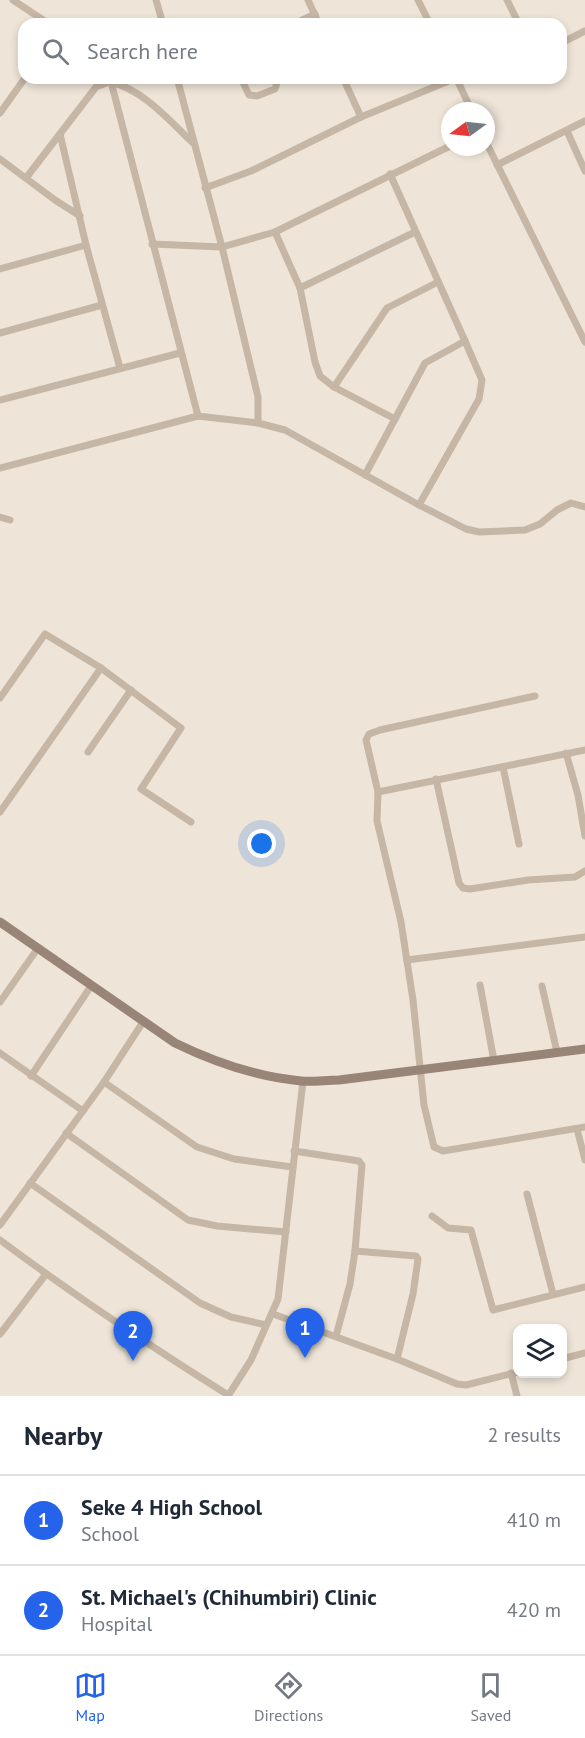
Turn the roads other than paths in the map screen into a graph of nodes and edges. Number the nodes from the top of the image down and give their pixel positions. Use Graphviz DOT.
graph roads {
  1 [pos="13,0"];
  2 [pos="156,0"];
  3 [pos="308,0"];
  4 [pos="418,0"];
  5 [pos="507,0"];
  6 [pos="315,14"];
  7 [pos="40,18"];
  8 [pos="161,18"];
  9 [pos="307,18"];
  10 [pos="317,18"];
  11 [pos="427,18"];
  12 [pos="516,18"];
  13 [pos="585,31"];
  14 [pos="567,40"];
  15 [pos="21,84"];
  16 [pos="102,84"];
  17 [pos="111,84"];
  18 [pos="121,84"];
  19 [pos="178,84"];
  20 [pos="244,84"];
  21 [pos="277,84"];
  22 [pos="346,84"];
  23 [pos="441,84"];
  24 [pos="459,84"];
  25 [pos="468,102"];
  26 [pos="0,113"];
  27 [pos="361,117"];
  28 [pos="585,121"];
  29 [pos="567,131"];
  30 [pos="60,134"];
  31 [pos="193,144"];
  32 [pos="441,150"];
  33 [pos="493,156"];
  34 [pos="0,159"];
  35 [pos="497,165"];
  36 [pos="585,171"];
  37 [pos="390,174"];
  38 [pos="26,178"];
  39 [pos="205,188"];
  40 [pos="80,216"];
  41 [pos="275,231"];
  42 [pos="415,232"];
  43 [pos="152,244"];
  44 [pos="86,245"];
  45 [pos="222,247"];
  46 [pos="0,269"];
  47 [pos="438,282"];
  48 [pos="300,288"];
  49 [pos="102,305"];
  50 [pos="0,333"];
  51 [pos="465,341"];
  52 [pos="585,342"];
  53 [pos="180,353"];
  54 [pos="120,368"];
  55 [pos="334,387"];
  56 [pos="0,400"];
  57 [pos="198,416"];
  58 [pos="395,419"];
  59 [pos="258,423"];
  60 [pos="0,468"];
  61 [pos="365,475"];
  62 [pos="419,505"];
  63 [pos="585,507"];
  64 [pos="0,517"];
  65 [pos="10,520"];
  66 [pos="101,668"];
  67 [pos="0,678"];
  68 [pos="9,684"];
  69 [pos="131,690"];
  70 [pos="535,696"];
  71 [pos="0,698"];
  72 [pos="585,750"];
  73 [pos="88,753"];
  74 [pos="566,753"];
  75 [pos="503,767"];
  76 [pos="436,779"];
  77 [pos="378,792"];
  78 [pos="0,812"];
  79 [pos="191,822"];
  80 [pos="585,836"];
  81 [pos="519,844"];
  82 [pos="585,871"];
  83 [pos="0,922"];
  84 [pos="585,937"];
  85 [pos="39,948"];
  86 [pos="407,960"];
  87 [pos="480,985"];
  88 [pos="91,986"];
  89 [pos="542,986"];
  90 [pos="0,1002"];
  91 [pos="143,1022"];
  92 [pos="585,1048"];
  93 [pos="557,1052"];
  94 [pos="0,1053"];
  95 [pos="494,1061"];
  96 [pos="420,1070"];
  97 [pos="31,1076"];
  98 [pos="303,1081"];
  99 [pos="104,1082"];
  100 [pos="82,1111"];
  101 [pos="581,1128"];
  102 [pos="66,1132"];
  103 [pos="294,1151"];
  104 [pos="585,1160"];
  105 [pos="292,1167"];
  106 [pos="30,1183"];
  107 [pos="526,1194"];
  108 [pos="432,1216"];
  109 [pos="0,1225"];
  110 [pos="286,1232"];
  111 [pos="0,1240"];
  112 [pos="355,1251"];
  113 [pos="46,1274"];
  114 [pos="585,1287"];
  115 [pos="553,1294"];
  116 [pos="273,1314"];
  117 [pos="0,1319"];
  118 [pos="7,1324"];
  119 [pos="266,1325"];
  120 [pos="0,1334"];
  121 [pos="336,1336"];
  122 [pos="585,1353"];
  123 [pos="567,1358"];
  124 [pos="396,1359"];
  125 [pos="513,1372"];
  126 [pos="515,1378"];
  127 [pos="228,1396"];
  128 [pos="517,1396"];
  1 -- 7 [label="street"];
  2 -- 8 [label="street"];
  3 -- 6 [label="street"];
  4 -- 11 [label="street"];
  5 -- 12 [label="street"];
  6 -- 9 [label="street"];
  6 -- 10 [label="street"];
  13 -- 14 [label="street"];
  15 -- 26 [label="street"];
  16 -- 30 [label="street"];
  17 -- 43 [label="street"];
  18 -- 31 [label="street"];
  19 -- 31 [label="street"];
  20 -- 21 [label="street"];
  22 -- 27 [label="street"];
  23 -- 27 [label="street"];
  24 -- 25 [label="street"];
  27 -- 39 [label="street"];
  28 -- 29 [label="street"];
  29 -- 35 [label="street"];
  29 -- 36 [label="street"];
  30 -- 38 [label="street"];
  30 -- 40 [label="street"];
  31 -- 39 [label="street"];
  32 -- 37 [label="street"];
  33 -- 35 [label="street"];
  34 -- 38 [label="street"];
  35 -- 52 [label="street"];
  37 -- 41 [label="street"];
  37 -- 42 [label="street"];
  38 -- 40 [label="street"];
  39 -- 45 [label="street"];
  40 -- 44 [label="street"];
  41 -- 45 [label="street"];
  41 -- 48 [label="street"];
  42 -- 47 [label="street"];
  42 -- 48 [label="street"];
  43 -- 45 [label="street"];
  43 -- 53 [label="street"];
  44 -- 46 [label="street"];
  44 -- 49 [label="street"];
  45 -- 59 [label="street"];
  47 -- 51 [label="street"];
  47 -- 55 [label="street"];
  48 -- 55 [label="street"];
  49 -- 50 [label="street"];
  49 -- 54 [label="street"];
  51 -- 58 [label="street"];
  51 -- 62 [label="street"];
  53 -- 54 [label="street"];
  53 -- 57 [label="street"];
  54 -- 56 [label="street"];
  55 -- 58 [label="street"];
  57 -- 59 [label="street"];
  57 -- 60 [label="street"];
  58 -- 61 [label="street"];
  59 -- 61 [label="street"];
  61 -- 62 [label="street"];
  62 -- 63 [label="street"];
  64 -- 65 [label="street"];
  66 -- 68 [label="street"];
  66 -- 69 [label="street"];
  66 -- 78 [label="street"];
  67 -- 68 [label="street"];
  68 -- 71 [label="street"];
  69 -- 73 [label="street"];
  69 -- 79 [label="street"];
  70 -- 77 [label="street"];
  72 -- 74 [label="street"];
  74 -- 75 [label="street"];
  74 -- 80 [label="street"];
  75 -- 76 [label="street"];
  75 -- 81 [label="street"];
  76 -- 77 [label="street"];
  76 -- 82 [label="street"];
  77 -- 86 [label="street"];
  83 -- 85 [label="street"];
  84 -- 86 [label="street"];
  85 -- 88 [label="street"];
  85 -- 90 [label="street"];
  86 -- 96 [label="street"];
  87 -- 95 [label="street"];
  88 -- 91 [label="street"];
  88 -- 97 [label="street"];
  89 -- 93 [label="street"];
  91 -- 98 [label="street"];
  91 -- 99 [label="street"];
  92 -- 93 [label="street"];
  93 -- 95 [label="street"];
  94 -- 97 [label="street"];
  95 -- 96 [label="street"];
  96 -- 98 [label="street"];
  96 -- 101 [label="street"];
  97 -- 100 [label="street"];
  98 -- 103 [label="street"];
  99 -- 100 [label="street"];
  99 -- 105 [label="street"];
  100 -- 102 [label="street"];
  101 -- 104 [label="street"];
  102 -- 106 [label="street"];
  102 -- 110 [label="street"];
  103 -- 105 [label="street"];
  103 -- 112 [label="street"];
  105 -- 110 [label="street"];
  106 -- 109 [label="street"];
  106 -- 119 [label="street"];
  107 -- 115 [label="street"];
  108 -- 115 [label="street"];
  110 -- 116 [label="street"];
  111 -- 113 [label="street"];
  112 -- 121 [label="street"];
  112 -- 124 [label="street"];
  113 -- 118 [label="street"];
  113 -- 127 [label="street"];
  114 -- 115 [label="street"];
  116 -- 119 [label="street"];
  116 -- 121 [label="street"];
  117 -- 118 [label="street"];
  118 -- 120 [label="street"];
  119 -- 127 [label="street"];
  121 -- 124 [label="street"];
  122 -- 123 [label="street"];
  124 -- 125 [label="street"];
  126 -- 128 [label="street"];
}
